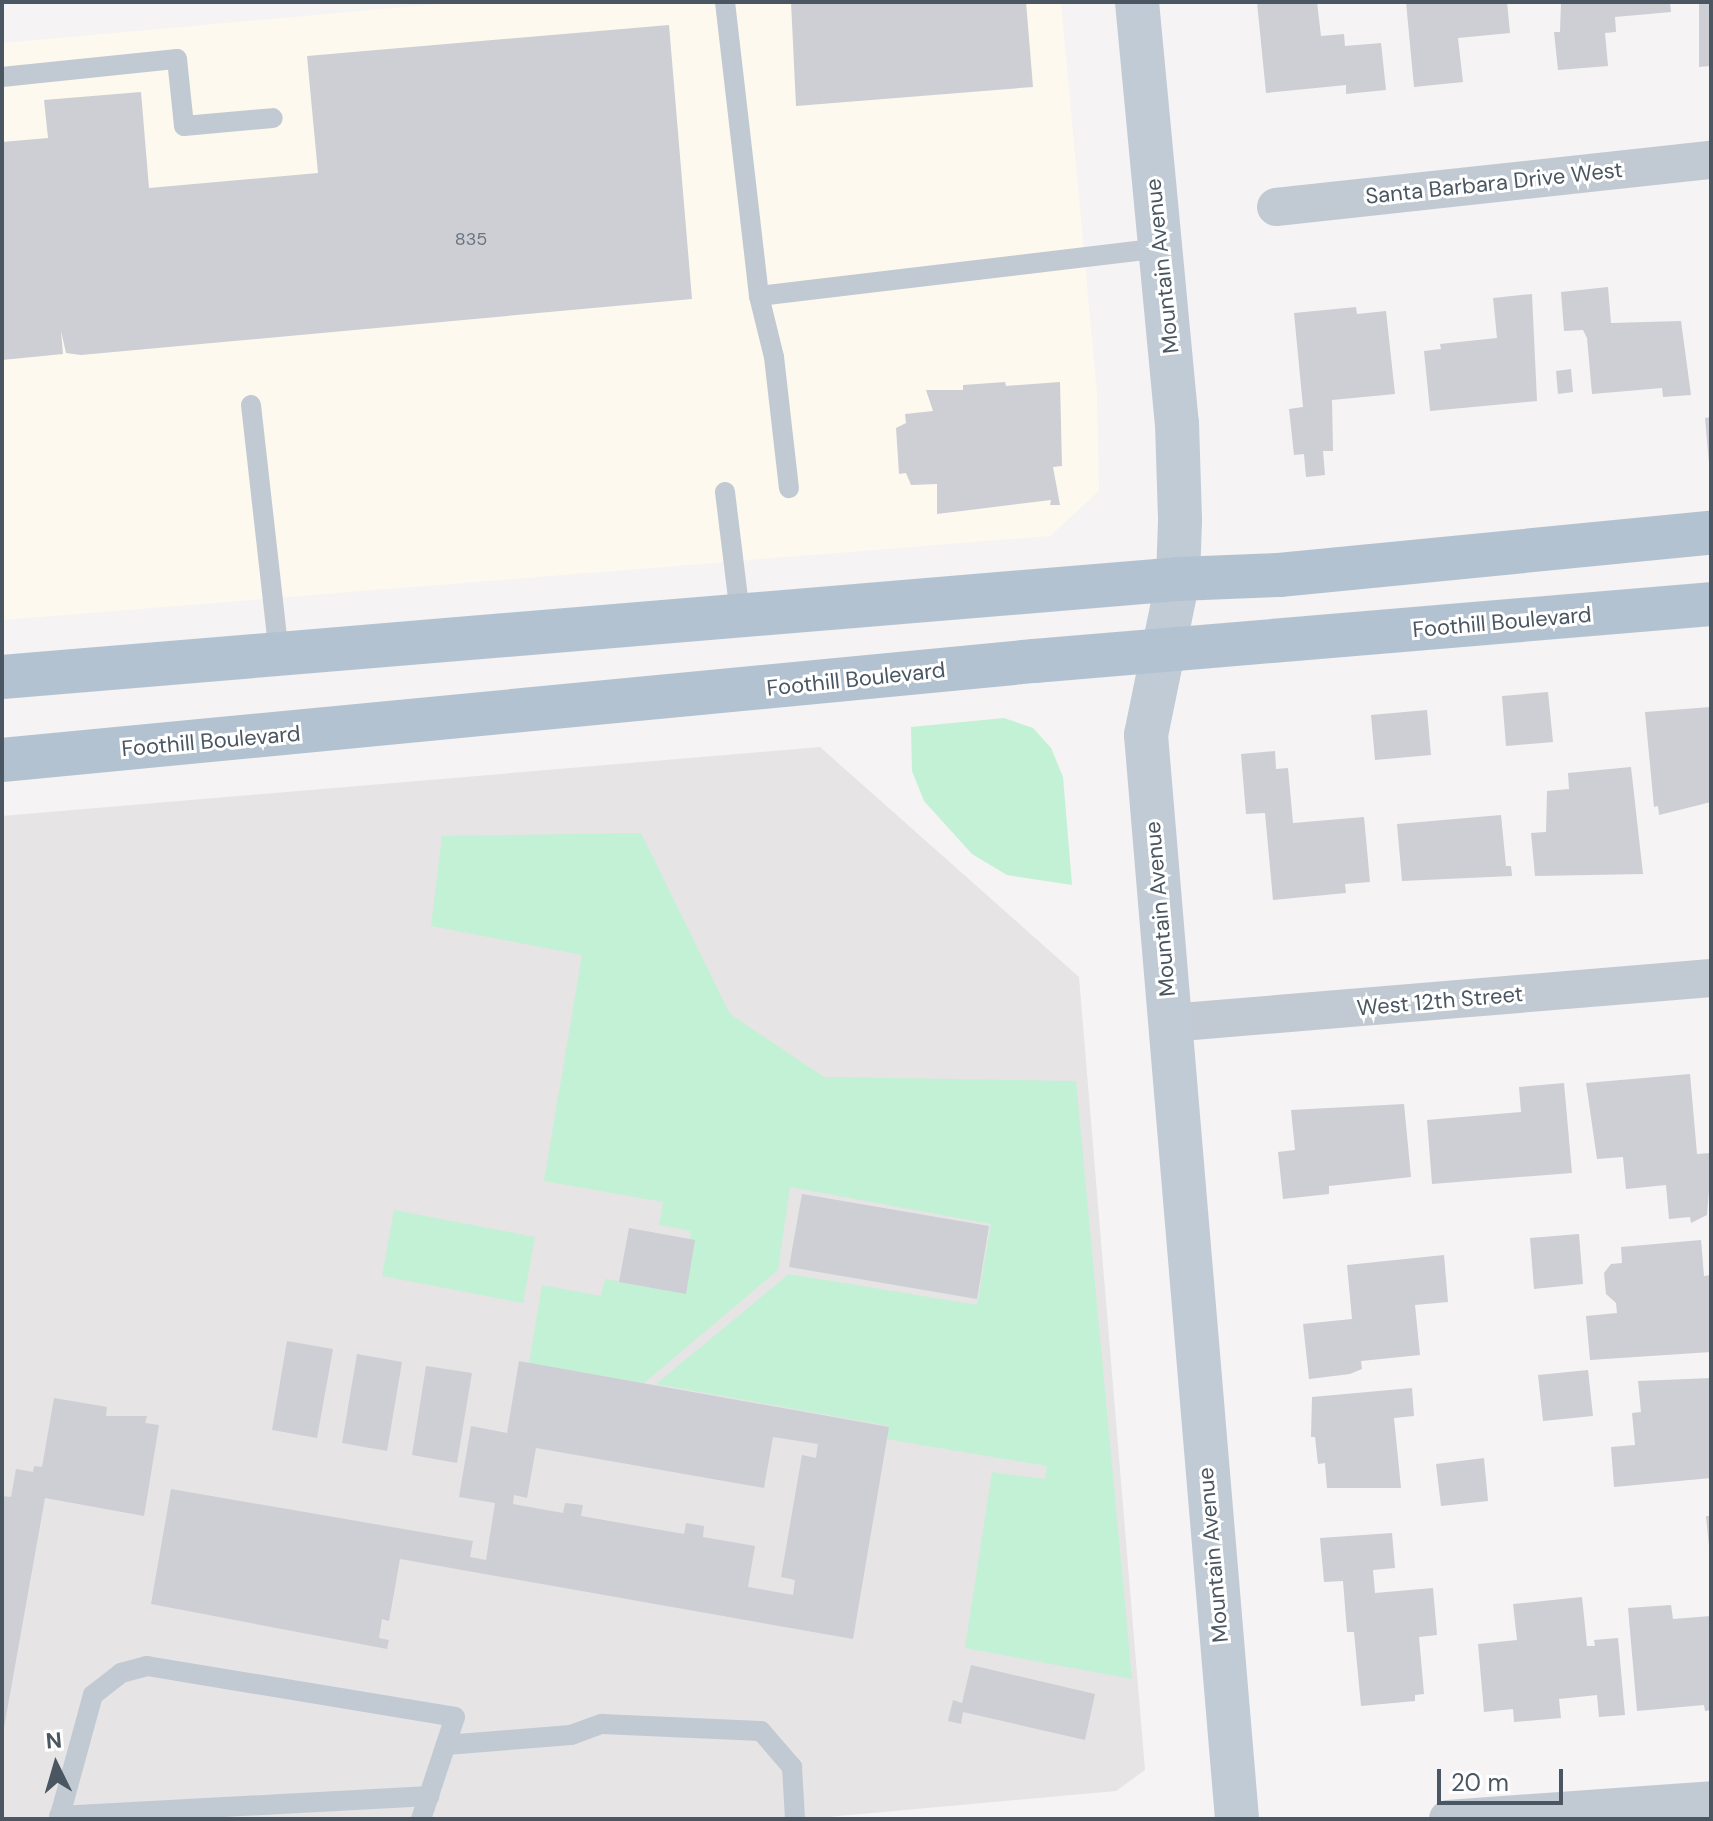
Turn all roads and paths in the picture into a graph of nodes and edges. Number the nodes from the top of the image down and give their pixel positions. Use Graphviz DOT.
graph roads {
  1 [pos="725,2"];
  2 [pos="1137,2"];
  3 [pos="2,77"];
  4 [pos="273,118"];
  5 [pos="1711,160"];
  6 [pos="1276,207"];
  7 [pos="1159,248"];
  8 [pos="759,296"];
  9 [pos="251,405"];
  10 [pos="789,488"];
  11 [pos="725,492"];
  12 [pos="1711,533"];
  13 [pos="1178,579"];
  14 [pos="1711,604"];
  15 [pos="740,615"];
  16 [pos="1159,652"];
  17 [pos="279,653"];
  18 [pos="2,677"];
  19 [pos="2,760"];
  20 [pos="1711,978"];
  21 [pos="1169,1023"];
  22 [pos="446,1745"];
  23 [pos="429,1796"];
  24 [pos="1711,1800"];
  25 [pos="59,1818"];
  26 [pos="421,1819"];
  27 [pos="795,1819"];
  28 [pos="1237,1819"];
  29 [pos="1448,1819"];
  1 -- 8 [label="lane"];
  2 -- 7 [label="main road, Mountain Avenue"];
  3 -- 4 [label="lane"];
  5 -- 6 [label="street, Santa Barbara Drive West"];
  7 -- 8 [label="lane"];
  7 -- 13 [label="main road, Mountain Avenue"];
  8 -- 10 [label="lane"];
  9 -- 17 [label="lane"];
  11 -- 15 [label="lane"];
  12 -- 13 [label="main road"];
  13 -- 15 [label="main road"];
  13 -- 16 [label="main road, Mountain Avenue"];
  14 -- 16 [label="main road, Foothill Boulevard"];
  15 -- 17 [label="main road"];
  16 -- 19 [label="main road, Foothill Boulevard"];
  16 -- 21 [label="main road, Mountain Avenue"];
  17 -- 18 [label="main road"];
  20 -- 21 [label="street, West 12th Street"];
  21 -- 28 [label="main road, Mountain Avenue"];
  22 -- 23 [label="lane"];
  22 -- 25 [label="lane"];
  22 -- 27 [label="lane"];
  23 -- 25 [label="lane"];
  23 -- 26 [label="lane"];
  24 -- 29 [label="street"];
}
